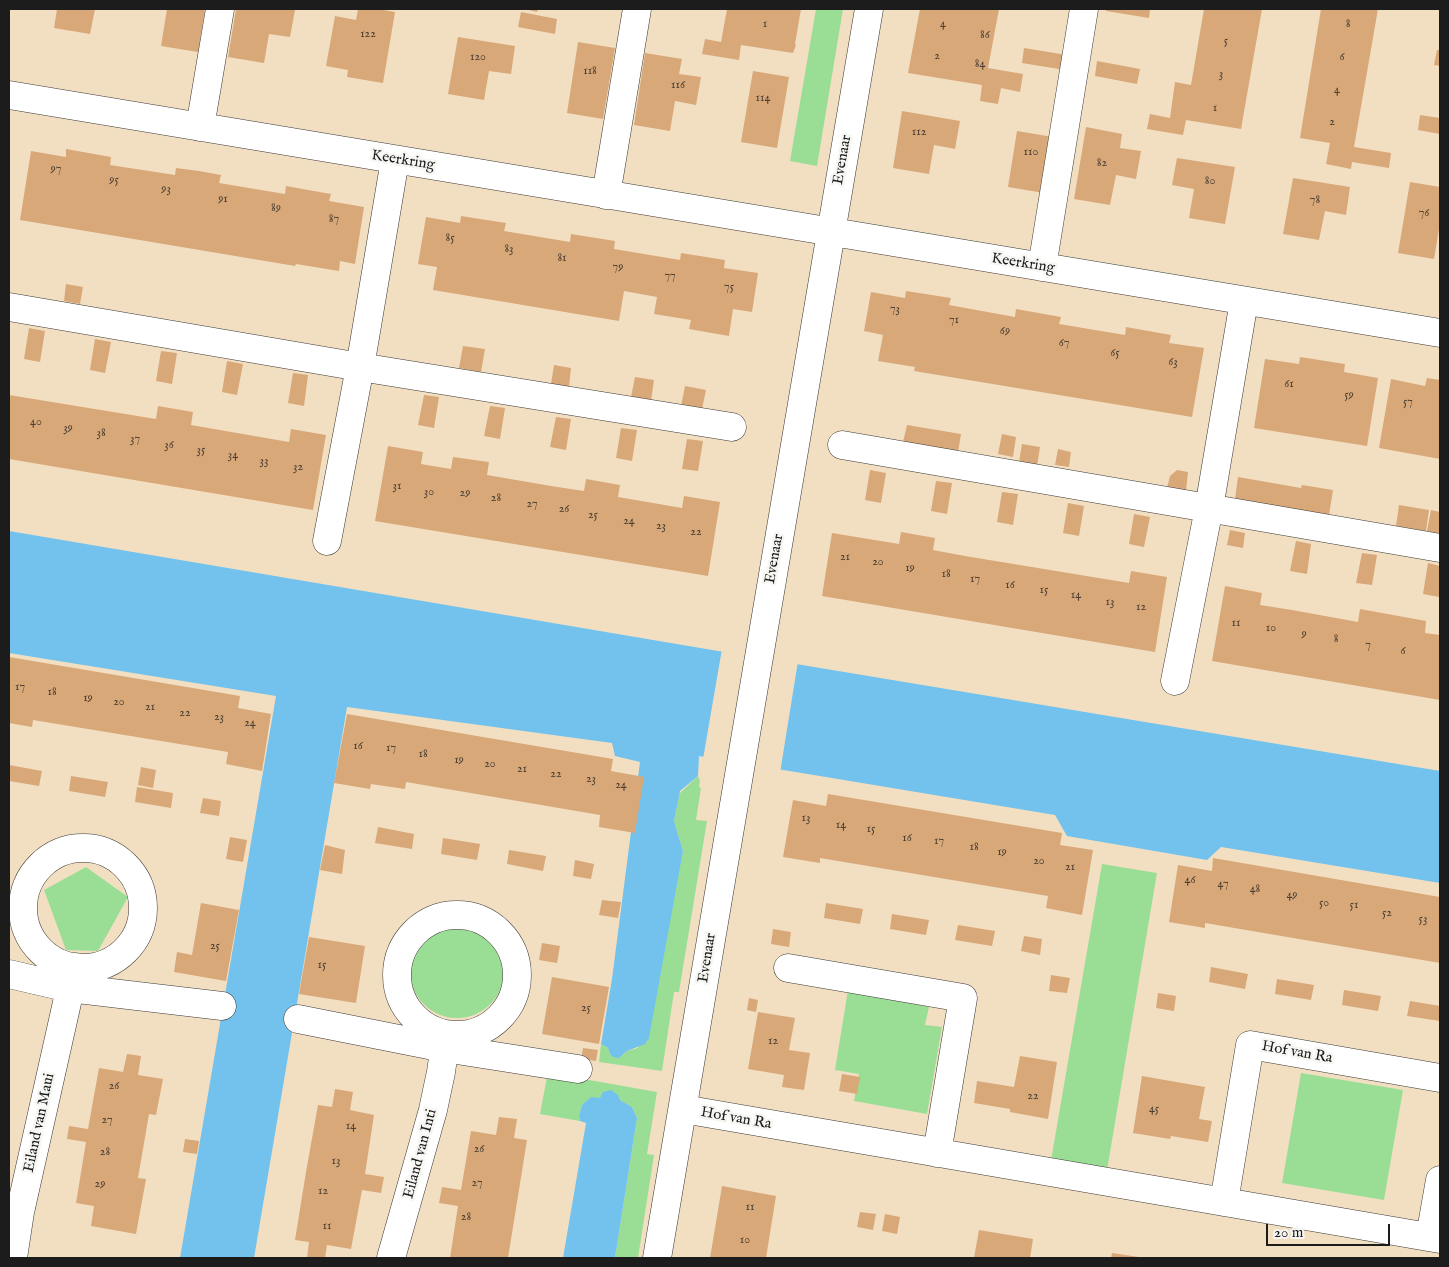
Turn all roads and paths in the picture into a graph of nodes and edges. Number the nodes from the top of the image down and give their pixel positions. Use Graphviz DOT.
graph roads {
  1 [pos="220,9"];
  2 [pos="638,9"];
  3 [pos="869,9"];
  4 [pos="1084,9"];
  5 [pos="9,95"];
  6 [pos="200,127"];
  7 [pos="395,160"];
  8 [pos="606,195"];
  9 [pos="831,232"];
  10 [pos="1042,267"];
  11 [pos="1244,301"];
  12 [pos="9,307"];
  13 [pos="1439,327"];
  14 [pos="360,367"];
  15 [pos="732,427"];
  16 [pos="842,445"];
  17 [pos="1209,508"];
  18 [pos="327,541"];
  19 [pos="1440,548"];
  20 [pos="1175,681"];
  21 [pos="788,968"];
  22 [pos="9,974"];
  23 [pos="72,978"];
  24 [pos="222,1006"];
  25 [pos="298,1019"];
  26 [pos="445,1042"];
  27 [pos="578,1069"];
  28 [pos="1440,1078"];
  29 [pos="683,1110"];
  30 [pos="937,1153"];
  31 [pos="1440,1180"];
  32 [pos="1224,1202"];
  33 [pos="1435,1238"];
  34 [pos="13,1258"];
  35 [pos="391,1258"];
  36 [pos="657,1258"];
  1 -- 6 [label="street"];
  2 -- 8 [label="street"];
  3 -- 9 [label="street, Evenaar"];
  4 -- 10 [label="street"];
  5 -- 6 [label="street, Keerkring"];
  6 -- 7 [label="street, Keerkring"];
  7 -- 8 [label="street, Keerkring"];
  7 -- 14 [label="street"];
  8 -- 9 [label="street, Keerkring"];
  9 -- 10 [label="street, Keerkring"];
  9 -- 29 [label="street, Evenaar"];
  10 -- 11 [label="street, Keerkring"];
  11 -- 13 [label="street, Keerkring"];
  11 -- 17 [label="street"];
  12 -- 14 [label="street"];
  14 -- 15 [label="street"];
  14 -- 18 [label="street"];
  16 -- 17 [label="street"];
  17 -- 19 [label="street"];
  17 -- 20 [label="street"];
  21 -- 30 [label="street"];
  22 -- 23 [label="street"];
  23 -- 23 [label="street"];
  23 -- 24 [label="street"];
  23 -- 34 [label="street, Eiland van Maui"];
  25 -- 26 [label="street"];
  26 -- 26 [label="street"];
  26 -- 27 [label="street"];
  26 -- 35 [label="street, Eiland van Inti"];
  28 -- 32 [label="street, Hof van Ra"];
  29 -- 30 [label="street, Hof van Ra"];
  29 -- 36 [label="street, Hof van Ra"];
  30 -- 32 [label="street, Hof van Ra"];
  31 -- 33 [label="street, Hof van Ra"];
  32 -- 33 [label="street, Hof van Ra"];
}
